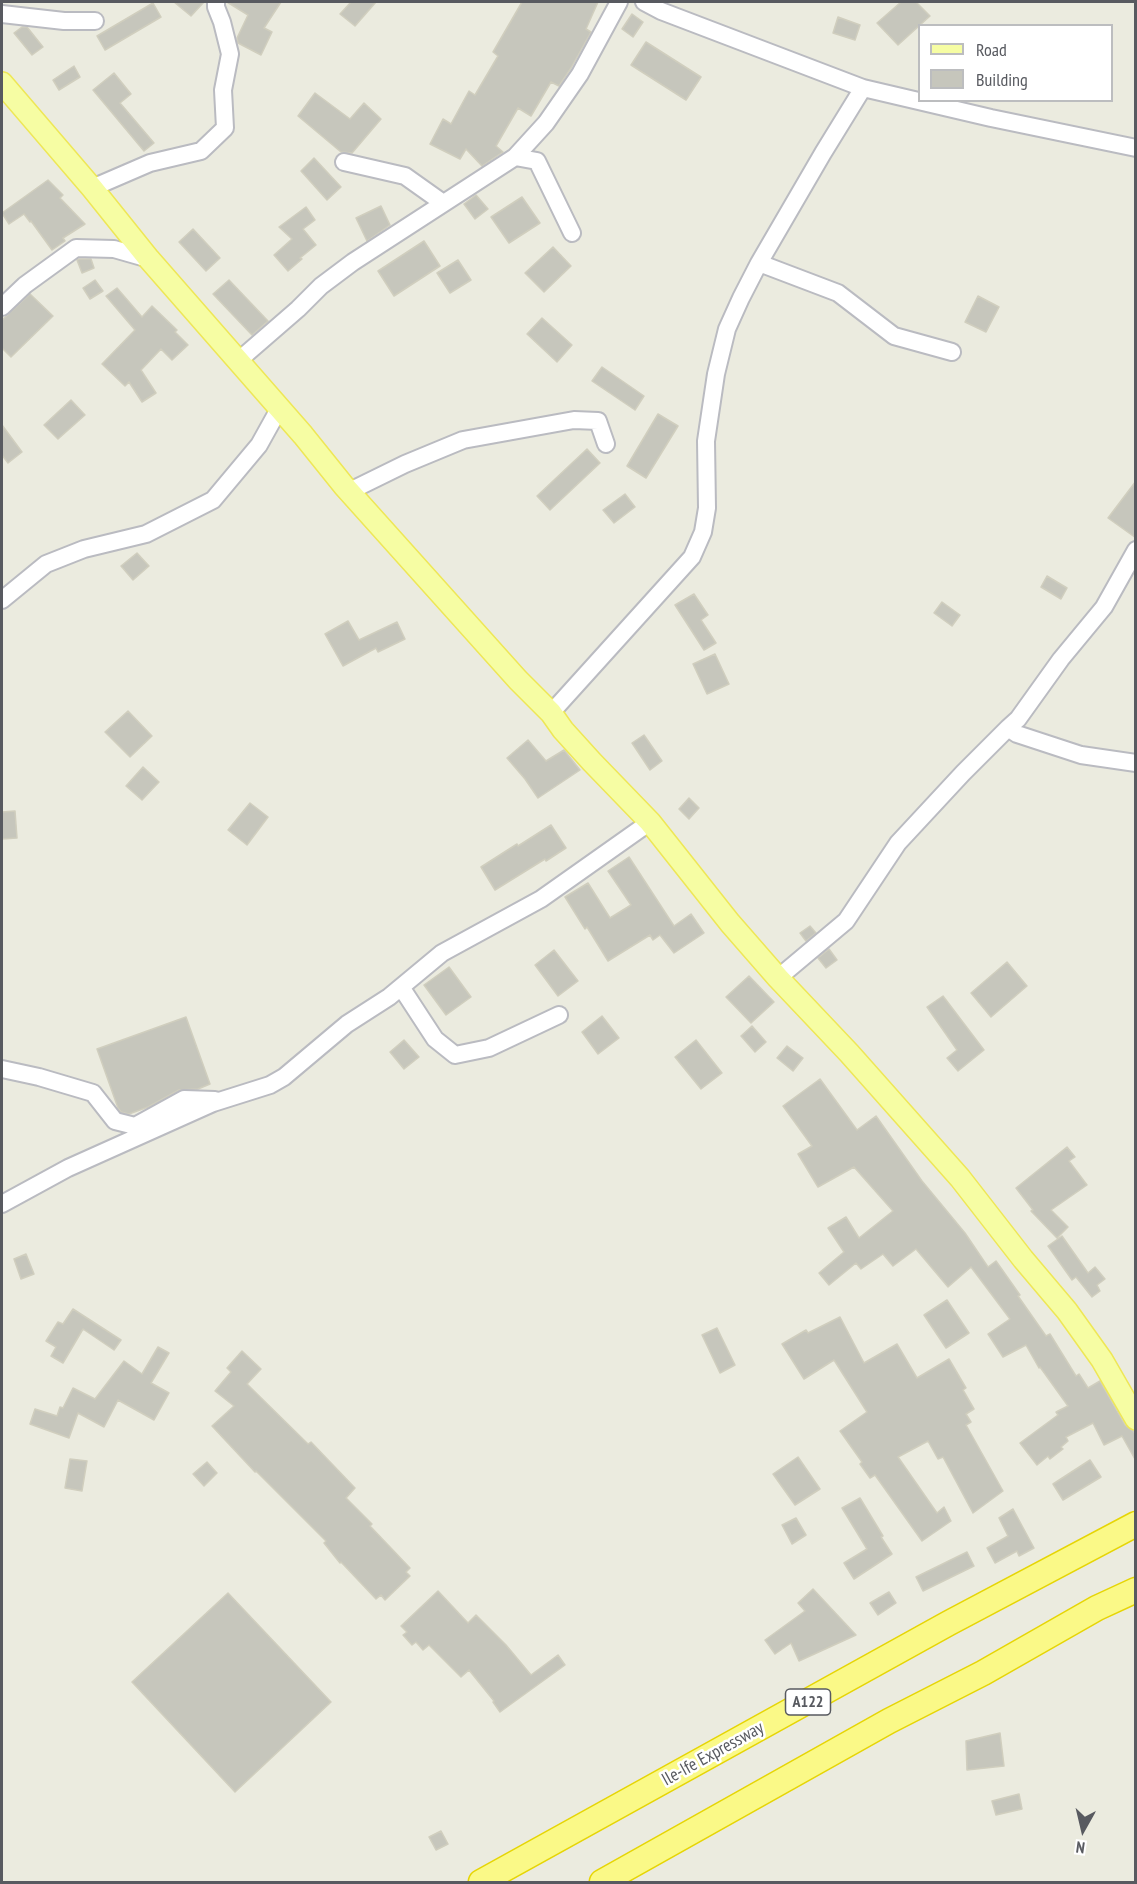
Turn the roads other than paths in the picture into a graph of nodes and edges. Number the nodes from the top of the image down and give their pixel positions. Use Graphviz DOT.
graph roads {
  1 [pos="216,2"];
  2 [pos="619,2"];
  3 [pos="644,2"];
  4 [pos="2,14"];
  5 [pos="95,21"];
  6 [pos="2,83"];
  7 [pos="863,88"];
  8 [pos="918,101"];
  9 [pos="921,102"];
  10 [pos="1136,148"];
  11 [pos="514,157"];
  12 [pos="344,162"];
  13 [pos="92,188"];
  14 [pos="443,203"];
  15 [pos="572,233"];
  16 [pos="149,259"];
  17 [pos="759,264"];
  18 [pos="2,307"];
  19 [pos="952,352"];
  20 [pos="238,361"];
  21 [pos="279,409"];
  22 [pos="606,444"];
  23 [pos="350,491"];
  24 [pos="1136,550"];
  25 [pos="2,600"];
  26 [pos="551,713"];
  27 [pos="1008,728"];
  28 [pos="1136,763"];
  29 [pos="650,822"];
  30 [pos="778,978"];
  31 [pos="400,987"];
  32 [pos="559,1015"];
  33 [pos="2,1069"];
  34 [pos="222,1101"];
  35 [pos="2,1204"];
  36 [pos="1136,1419"];
  37 [pos="1136,1524"];
  38 [pos="1136,1590"];
  39 [pos="481,1882"];
  40 [pos="602,1882"];
  1 -- 13 [label="street"];
  2 -- 11 [label="street"];
  3 -- 7 [label="street"];
  4 -- 5 [label="street"];
  6 -- 13 [label="main road"];
  7 -- 8 [label="street"];
  7 -- 17 [label="street"];
  9 -- 10 [label="street"];
  11 -- 14 [label="street"];
  11 -- 15 [label="street"];
  12 -- 14 [label="street"];
  13 -- 16 [label="main road"];
  14 -- 20 [label="street"];
  16 -- 18 [label="street"];
  16 -- 20 [label="main road"];
  17 -- 19 [label="street"];
  17 -- 26 [label="street"];
  20 -- 21 [label="main road"];
  21 -- 23 [label="main road"];
  21 -- 25 [label="street"];
  22 -- 23 [label="street"];
  23 -- 26 [label="main road"];
  24 -- 27 [label="street"];
  26 -- 29 [label="main road"];
  27 -- 28 [label="street"];
  27 -- 30 [label="street"];
  29 -- 30 [label="main road"];
  29 -- 31 [label="street"];
  30 -- 36 [label="main road"];
  31 -- 32 [label="street"];
  31 -- 34 [label="street"];
  33 -- 34 [label="street"];
  34 -- 35 [label="street"];
  37 -- 39 [label="highway, Ile-Ife Expressway / A122"];
  38 -- 40 [label="highway"];
}
